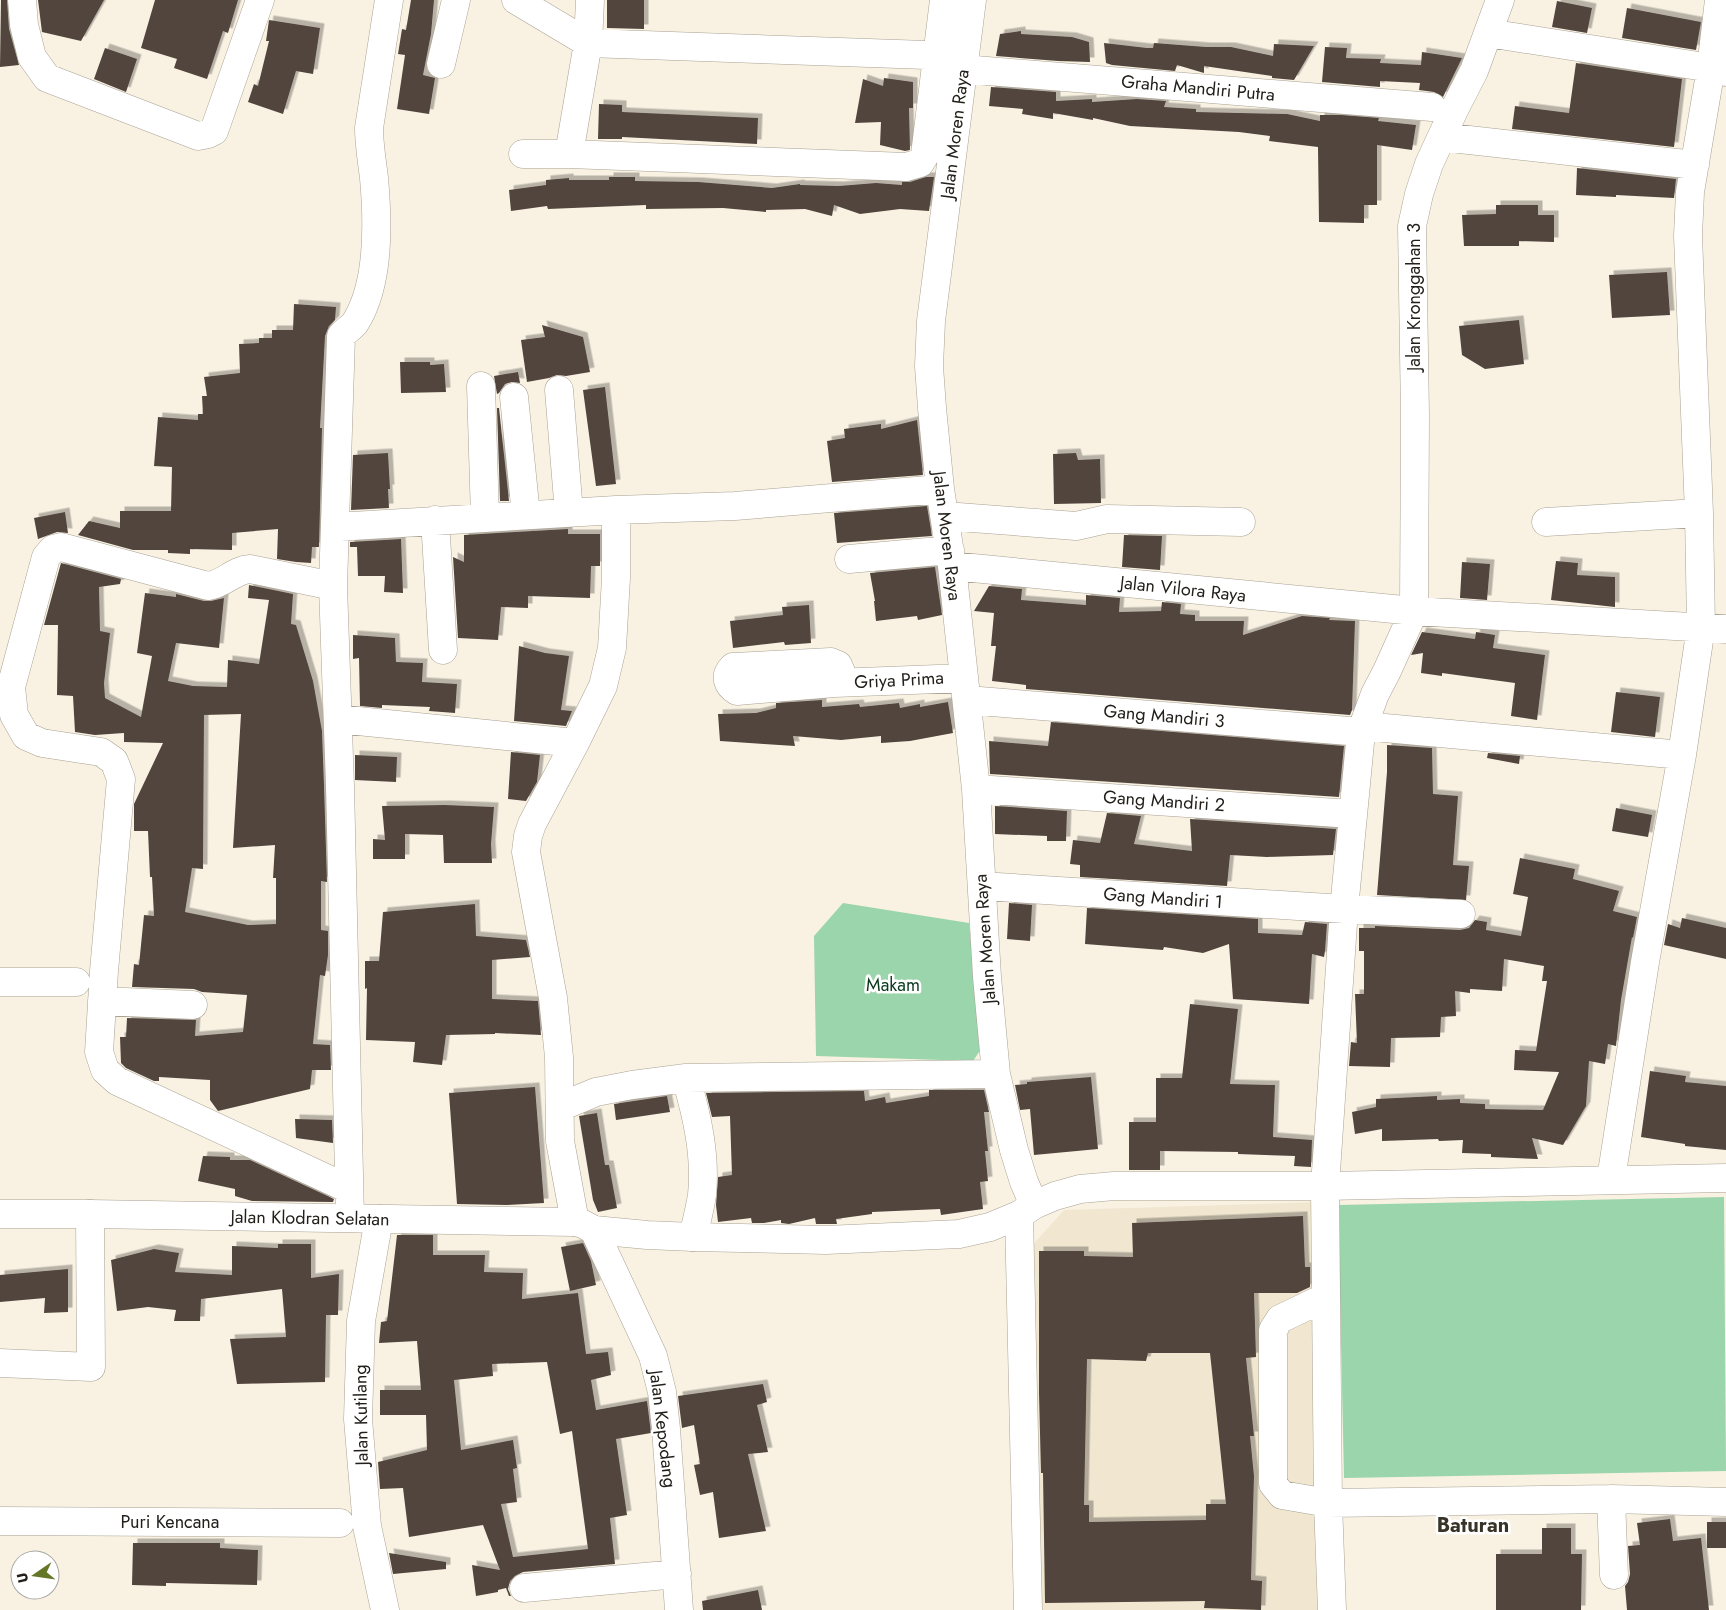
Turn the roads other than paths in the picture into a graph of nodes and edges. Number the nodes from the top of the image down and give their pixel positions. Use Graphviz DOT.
graph roads {
  1 [pos="22,0"];
  2 [pos="260,0"];
  3 [pos="389,0"];
  4 [pos="456,0"];
  5 [pos="590,0"];
  6 [pos="944,0"];
  7 [pos="972,0"];
  8 [pos="1500,0"];
  9 [pos="1720,0"];
  10 [pos="523,4"];
  11 [pos="1488,33"];
  12 [pos="588,43"];
  13 [pos="955,60"];
  14 [pos="441,64"];
  15 [pos="1719,70"];
  16 [pos="1432,107"];
  17 [pos="1442,137"];
  18 [pos="523,154"];
  19 [pos="569,154"];
  20 [pos="1695,165"];
  21 [pos="481,386"];
  22 [pos="559,390"];
  23 [pos="514,397"];
  24 [pos="940,489"];
  25 [pos="616,510"];
  26 [pos="569,513"];
  27 [pos="1699,513"];
  28 [pos="526,515"];
  29 [pos="945,516"];
  30 [pos="485,517"];
  31 [pos="435,520"];
  32 [pos="1241,522"];
  33 [pos="1546,522"];
  34 [pos="336,527"];
  35 [pos="951,558"];
  36 [pos="849,559"];
  37 [pos="333,586"];
  38 [pos="1414,611"];
  39 [pos="1714,628"];
  40 [pos="442,650"];
  41 [pos="834,683"];
  42 [pos="965,689"];
  43 [pos="338,719"];
  44 [pos="1362,729"];
  45 [pos="576,743"];
  46 [pos="1682,755"];
  47 [pos="976,789"];
  48 [pos="1352,814"];
  49 [pos="982,886"];
  50 [pos="1344,909"];
  51 [pos="1461,914"];
  52 [pos="0,982"];
  53 [pos="76,982"];
  54 [pos="102,1001"];
  55 [pos="193,1005"];
  56 [pos="996,1074"];
  57 [pos="686,1078"];
  58 [pos="576,1101"];
  59 [pos="1726,1178"];
  60 [pos="1611,1179"];
  61 [pos="1326,1186"];
  62 [pos="349,1189"];
  63 [pos="1027,1210"];
  64 [pos="0,1214"];
  65 [pos="90,1214"];
  66 [pos="350,1218"];
  67 [pos="379,1219"];
  68 [pos="596,1228"];
  69 [pos="694,1237"];
  70 [pos="1326,1296"];
  71 [pos="0,1363"];
  72 [pos="1611,1499"];
  73 [pos="1726,1502"];
  74 [pos="1328,1503"];
  75 [pos="0,1521"];
  76 [pos="340,1524"];
  77 [pos="677,1574"];
  78 [pos="1614,1575"];
  79 [pos="524,1588"];
  80 [pos="385,1610"];
  81 [pos="680,1610"];
  82 [pos="1028,1610"];
  83 [pos="1332,1610"];
  1 -- 2 [label="street"];
  3 -- 34 [label="street"];
  4 -- 14 [label="street"];
  5 -- 12 [label="street"];
  6 -- 13 [label="street"];
  7 -- 13 [label="street, Jalan Moren Raya"];
  8 -- 11 [label="street, Jalan Kronggahan 3"];
  9 -- 15 [label="street"];
  10 -- 12 [label="street"];
  11 -- 15 [label="street"];
  11 -- 17 [label="street, Jalan Kronggahan 3"];
  12 -- 13 [label="street, Graha Mandiri Putra"];
  12 -- 19 [label="street"];
  13 -- 16 [label="street, Graha Mandiri Putra"];
  13 -- 19 [label="street"];
  13 -- 24 [label="street, Jalan Moren Raya"];
  15 -- 20 [label="street"];
  17 -- 20 [label="street"];
  17 -- 38 [label="street, Jalan Kronggahan 3"];
  18 -- 19 [label="street"];
  20 -- 27 [label="street"];
  21 -- 30 [label="street"];
  22 -- 26 [label="street"];
  23 -- 28 [label="street"];
  24 -- 25 [label="street"];
  24 -- 29 [label="street, Jalan Moren Raya"];
  25 -- 26 [label="street"];
  25 -- 45 [label="street"];
  26 -- 28 [label="street"];
  27 -- 33 [label="street"];
  27 -- 39 [label="street"];
  28 -- 30 [label="street"];
  29 -- 32 [label="street"];
  29 -- 35 [label="street, Jalan Moren Raya"];
  30 -- 31 [label="street"];
  31 -- 34 [label="street"];
  31 -- 40 [label="street"];
  34 -- 37 [label="street"];
  35 -- 36 [label="street, Jalan Vilora Raya"];
  35 -- 38 [label="street, Jalan Vilora Raya"];
  35 -- 42 [label="street, Jalan Moren Raya"];
  37 -- 43 [label="street"];
  37 -- 54 [label="street"];
  38 -- 39 [label="street, Jalan Vilora Raya"];
  38 -- 44 [label="street"];
  39 -- 46 [label="street"];
  41 -- 42 [label="street, Griya Prima"];
  42 -- 44 [label="street, Gang Mandiri 3"];
  42 -- 47 [label="street, Jalan Moren Raya"];
  43 -- 45 [label="street"];
  43 -- 62 [label="street"];
  44 -- 46 [label="street, Gang Mandiri 3"];
  44 -- 48 [label="street"];
  45 -- 58 [label="street"];
  46 -- 60 [label="street"];
  47 -- 48 [label="street, Gang Mandiri 2"];
  47 -- 49 [label="street, Jalan Moren Raya"];
  48 -- 50 [label="street"];
  49 -- 50 [label="street, Gang Mandiri 1"];
  49 -- 56 [label="street, Jalan Moren Raya"];
  50 -- 51 [label="street, Gang Mandiri 1"];
  50 -- 61 [label="street"];
  52 -- 53 [label="street"];
  54 -- 55 [label="street"];
  54 -- 62 [label="street"];
  56 -- 57 [label="street"];
  56 -- 63 [label="street, Jalan Moren Raya"];
  57 -- 58 [label="street"];
  57 -- 69 [label="street"];
  58 -- 68 [label="street"];
  59 -- 60 [label="street"];
  60 -- 61 [label="street"];
  61 -- 63 [label="street"];
  61 -- 70 [label="street"];
  62 -- 66 [label="street"];
  63 -- 69 [label="street"];
  63 -- 82 [label="street"];
  64 -- 65 [label="street, Jalan Klodran Selatan"];
  65 -- 66 [label="street, Jalan Klodran Selatan"];
  65 -- 71 [label="street"];
  66 -- 67 [label="street, Jalan Klodran Selatan"];
  67 -- 68 [label="street, Jalan Klodran Selatan"];
  67 -- 80 [label="street, Jalan Kutilang"];
  68 -- 69 [label="street"];
  68 -- 77 [label="street, Jalan Kepodang"];
  70 -- 74 [label="street"];
  70 -- 74 [label="street"];
  72 -- 73 [label="street"];
  72 -- 74 [label="street"];
  72 -- 78 [label="street"];
  74 -- 83 [label="street"];
  75 -- 76 [label="street, Puri Kencana"];
  77 -- 79 [label="street"];
  77 -- 81 [label="street, Jalan Kepodang"];
}
